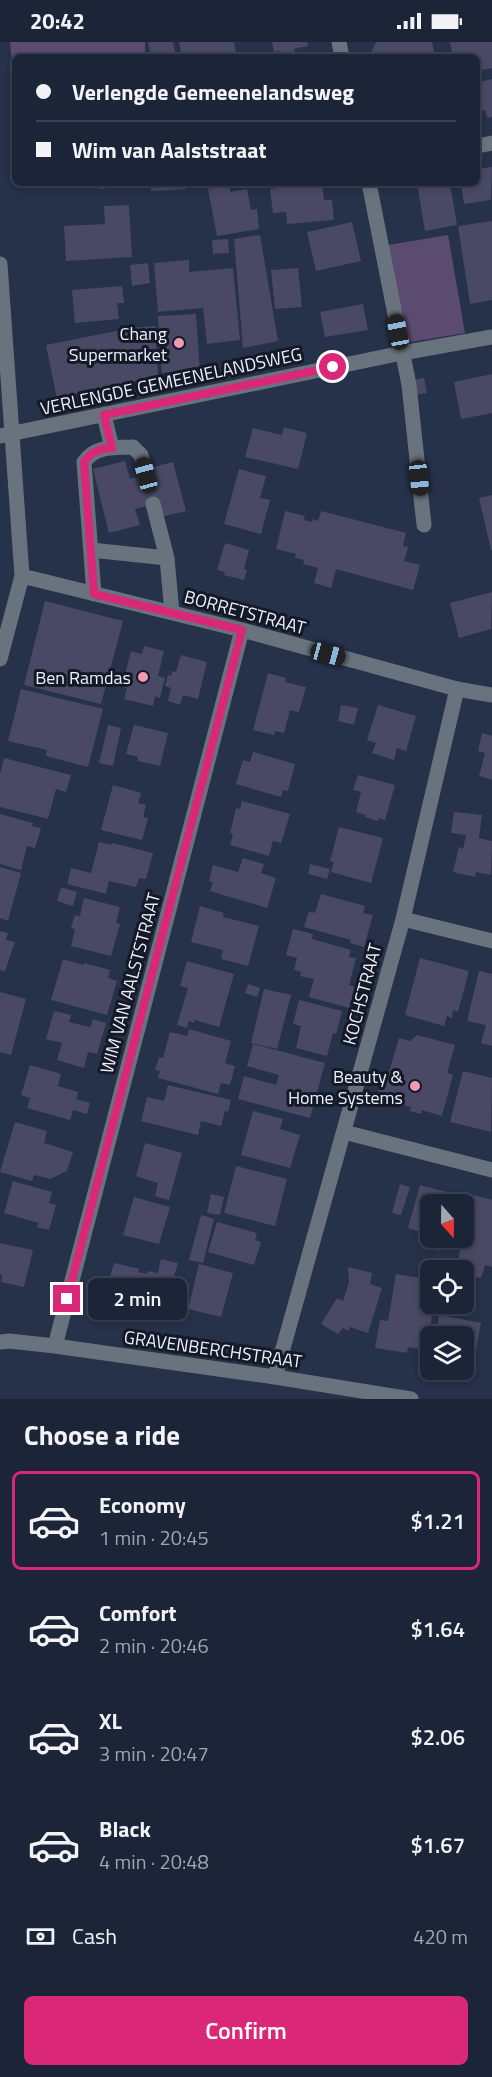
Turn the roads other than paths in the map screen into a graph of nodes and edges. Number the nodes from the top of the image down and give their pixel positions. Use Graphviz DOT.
graph roads {
  1 [pos="370,186"];
  2 [pos="0,264"];
  3 [pos="492,337"];
  4 [pos="402,353"];
  5 [pos="104,415"];
  6 [pos="7,434"];
  7 [pos="112,448"];
  8 [pos="146,475"];
  9 [pos="153,504"];
  10 [pos="424,525"];
  11 [pos="91,550"];
  12 [pos="167,558"];
  13 [pos="22,576"];
  14 [pos="94,594"];
  15 [pos="172,613"];
  16 [pos="242,630"];
  17 [pos="0,659"];
  18 [pos="457,689"];
  19 [pos="492,695"];
  20 [pos="403,920"];
  21 [pos="492,941"];
  22 [pos="344,1132"];
  23 [pos="492,1170"];
  24 [pos="3,1340"];
  25 [pos="55,1346"];
  26 [pos="275,1377"];
  27 [pos="411,1399"];
  1 -- 4 [label="street"];
  2 -- 6 [label="street"];
  3 -- 4 [label="street, VERLENGDE GEMEENELANDSWEG"];
  4 -- 5 [label="street, VERLENGDE GEMEENELANDSWEG"];
  4 -- 10 [label="street"];
  5 -- 6 [label="street, VERLENGDE GEMEENELANDSWEG"];
  5 -- 7 [label="street"];
  6 -- 13 [label="street"];
  7 -- 8 [label="street"];
  7 -- 11 [label="street"];
  9 -- 12 [label="street"];
  11 -- 12 [label="street"];
  11 -- 14 [label="street"];
  12 -- 15 [label="street"];
  13 -- 14 [label="street, BORRETSTRAAT"];
  13 -- 17 [label="street"];
  14 -- 15 [label="street, BORRETSTRAAT"];
  15 -- 16 [label="street, BORRETSTRAAT"];
  16 -- 18 [label="street, BORRETSTRAAT"];
  16 -- 25 [label="street, WIM VAN AALSTSTRAAT"];
  18 -- 19 [label="street, BORRETSTRAAT"];
  18 -- 20 [label="street, KOCHSTRAAT"];
  20 -- 21 [label="street"];
  20 -- 22 [label="street, KOCHSTRAAT"];
  22 -- 23 [label="street"];
  22 -- 26 [label="street, KOCHSTRAAT"];
  24 -- 25 [label="street, GRAVENBERCHSTRAAT"];
  25 -- 26 [label="street, GRAVENBERCHSTRAAT"];
  26 -- 27 [label="street, GRAVENBERCHSTRAAT"];
}
